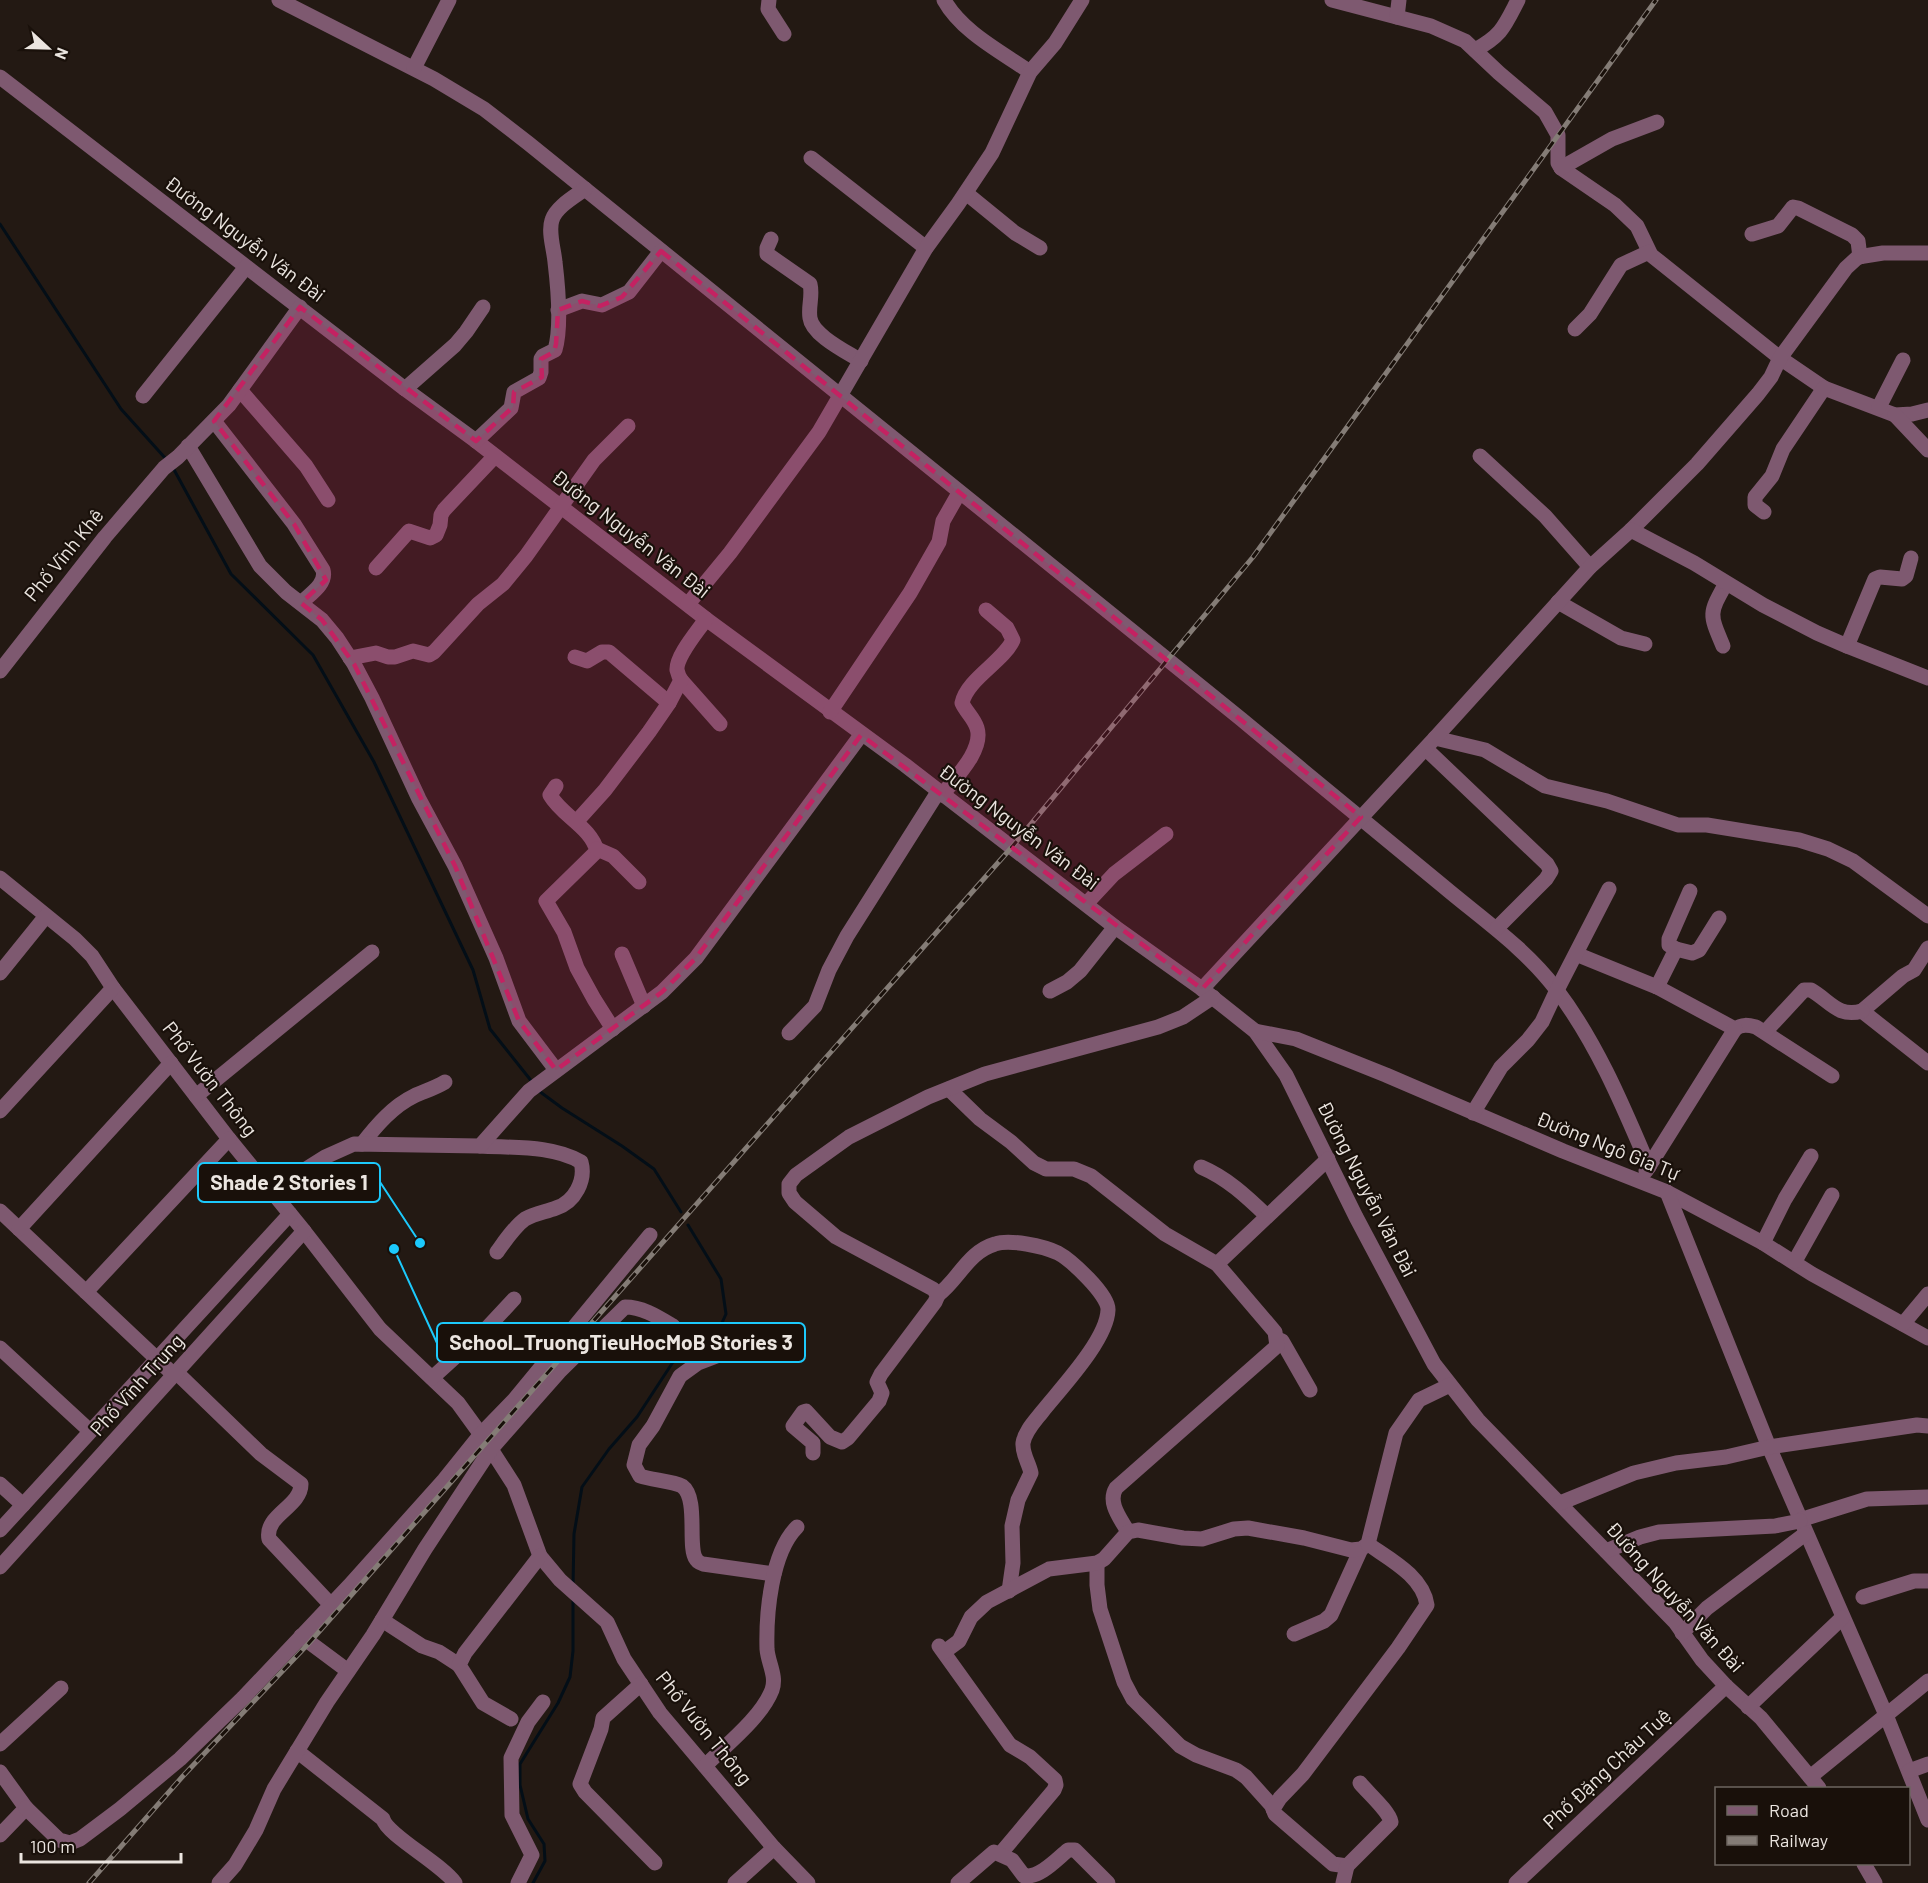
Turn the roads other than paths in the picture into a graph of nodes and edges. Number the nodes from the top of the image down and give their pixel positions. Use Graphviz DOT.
graph roads {
  1 [pos="279,0"];
  2 [pos="449,0"];
  3 [pos="769,0"];
  4 [pos="944,0"];
  5 [pos="1082,0"];
  6 [pos="1332,0"];
  7 [pos="1399,0"];
  8 [pos="1518,0"];
  9 [pos="1397,17"];
  10 [pos="784,34"];
  11 [pos="1475,50"];
  12 [pos="414,68"];
  13 [pos="1030,72"];
  14 [pos="0,77"];
  15 [pos="1657,122"];
  16 [pos="811,158"];
  17 [pos="1562,168"];
  18 [pos="585,189"];
  19 [pos="966,193"];
  20 [pos="1752,234"];
  21 [pos="771,239"];
  22 [pos="926,248"];
  23 [pos="1040,248"];
  24 [pos="661,251"];
  25 [pos="1649,252"];
  26 [pos="1928,253"];
  27 [pos="1860,257"];
  28 [pos="246,267"];
  29 [pos="300,307"];
  30 [pos="483,307"];
  31 [pos="558,310"];
  32 [pos="1575,329"];
  33 [pos="1780,358"];
  34 [pos="1904,360"];
  35 [pos="861,361"];
  36 [pos="1824,388"];
  37 [pos="405,389"];
  38 [pos="240,390"];
  39 [pos="143,396"];
  40 [pos="840,396"];
  41 [pos="1879,407"];
  42 [pos="1928,410"];
  43 [pos="1895,414"];
  44 [pos="214,421"];
  45 [pos="628,426"];
  46 [pos="476,441"];
  47 [pos="1928,450"];
  48 [pos="183,452"];
  49 [pos="495,456"];
  50 [pos="1480,456"];
  51 [pos="959,493"];
  52 [pos="328,500"];
  53 [pos="561,506"];
  54 [pos="1764,512"];
  55 [pos="1631,530"];
  56 [pos="1911,558"];
  57 [pos="1590,567"];
  58 [pos="376,568"];
  59 [pos="1726,583"];
  60 [pos="1558,602"];
  61 [pos="301,603"];
  62 [pos="688,604"];
  63 [pos="986,610"];
  64 [pos="706,619"];
  65 [pos="1645,644"];
  66 [pos="1723,646"];
  67 [pos="1847,646"];
  68 [pos="574,657"];
  69 [pos="350,658"];
  70 [pos="0,671"];
  71 [pos="1928,678"];
  72 [pos="681,680"];
  73 [pos="669,703"];
  74 [pos="830,712"];
  75 [pos="720,724"];
  76 [pos="861,735"];
  77 [pos="1430,744"];
  78 [pos="556,786"];
  79 [pos="940,794"];
  80 [pos="1361,817"];
  81 [pos="577,821"];
  82 [pos="1166,834"];
  83 [pos="597,849"];
  84 [pos="0,878"];
  85 [pos="639,882"];
  86 [pos="1609,889"];
  87 [pos="1690,891"];
  88 [pos="1086,904"];
  89 [pos="46,916"];
  90 [pos="1928,916"];
  91 [pos="1719,918"];
  92 [pos="1115,927"];
  93 [pos="1497,928"];
  94 [pos="1928,948"];
  95 [pos="1676,949"];
  96 [pos="372,952"];
  97 [pos="622,954"];
  98 [pos="1576,954"];
  99 [pos="0,973"];
  100 [pos="1657,987"];
  101 [pos="113,988"];
  102 [pos="1557,990"];
  103 [pos="1050,991"];
  104 [pos="1207,993"];
  105 [pos="644,1006"];
  106 [pos="1862,1011"];
  107 [pos="613,1029"];
  108 [pos="1735,1029"];
  109 [pos="1255,1031"];
  110 [pos="1765,1032"];
  111 [pos="789,1033"];
  112 [pos="171,1063"];
  113 [pos="1928,1063"];
  114 [pos="556,1070"];
  115 [pos="1832,1077"];
  116 [pos="445,1082"];
  117 [pos="948,1089"];
  118 [pos="196,1096"];
  119 [pos="0,1111"];
  120 [pos="1473,1113"];
  121 [pos="229,1139"];
  122 [pos="362,1144"];
  123 [pos="480,1146"];
  124 [pos="1810,1156"];
  125 [pos="1328,1159"];
  126 [pos="1201,1167"];
  127 [pos="1648,1167"];
  128 [pos="1640,1180"];
  129 [pos="272,1191"];
  130 [pos="1667,1192"];
  131 [pos="1832,1195"];
  132 [pos="0,1211"];
  133 [pos="290,1214"];
  134 [pos="1267,1216"];
  135 [pos="20,1229"];
  136 [pos="304,1231"];
  137 [pos="650,1236"];
  138 [pos="1763,1243"];
  139 [pos="497,1251"];
  140 [pos="1795,1262"];
  141 [pos="1217,1264"];
  142 [pos="86,1292"];
  143 [pos="1928,1294"];
  144 [pos="938,1295"];
  145 [pos="514,1299"];
  146 [pos="1903,1324"];
  147 [pos="673,1326"];
  148 [pos="1928,1338"];
  149 [pos="1277,1339"];
  150 [pos="0,1348"];
  151 [pos="719,1355"];
  152 [pos="156,1359"];
  153 [pos="175,1374"];
  154 [pos="432,1378"];
  155 [pos="1450,1385"];
  156 [pos="1310,1390"];
  157 [pos="1928,1426"];
  158 [pos="90,1431"];
  159 [pos="481,1434"];
  160 [pos="1769,1447"];
  161 [pos="491,1449"];
  162 [pos="813,1454"];
  163 [pos="0,1484"];
  164 [pos="1928,1497"];
  165 [pos="1560,1503"];
  166 [pos="23,1505"];
  167 [pos="1802,1525"];
  168 [pos="797,1527"];
  169 [pos="0,1530"];
  170 [pos="1128,1532"];
  171 [pos="1365,1546"];
  172 [pos="1606,1551"];
  173 [pos="540,1556"];
  174 [pos="1097,1563"];
  175 [pos="0,1567"];
  176 [pos="774,1574"];
  177 [pos="1928,1581"];
  178 [pos="1009,1591"];
  179 [pos="1863,1597"];
  180 [pos="331,1605"];
  181 [pos="1842,1618"];
  182 [pos="382,1620"];
  183 [pos="1682,1633"];
  184 [pos="1294,1634"];
  185 [pos="301,1636"];
  186 [pos="459,1665"];
  187 [pos="348,1671"];
  188 [pos="1928,1681"];
  189 [pos="641,1684"];
  190 [pos="1726,1686"];
  191 [pos="61,1688"];
  192 [pos="543,1702"];
  193 [pos="1748,1707"];
  194 [pos="1886,1714"];
  195 [pos="511,1719"];
  196 [pos="0,1744"];
  197 [pos="297,1751"];
  198 [pos="1928,1764"];
  199 [pos="705,1766"];
  200 [pos="1909,1771"];
  201 [pos="0,1772"];
  202 [pos="1360,1783"];
  203 [pos="1814,1783"];
  204 [pos="26,1808"];
  205 [pos="1273,1809"];
  206 [pos="1928,1820"];
  207 [pos="0,1835"];
  208 [pos="774,1848"];
  209 [pos="1000,1853"];
  210 [pos="655,1863"];
  211 [pos="1865,1865"];
  212 [pos="1347,1866"];
  213 [pos="1106,1882"];
  214 [pos="219,1883"];
  215 [pos="455,1883"];
  216 [pos="518,1883"];
  217 [pos="735,1883"];
  218 [pos="808,1883"];
  219 [pos="958,1883"];
  220 [pos="1343,1883"];
  221 [pos="1516,1883"];
  222 [pos="1875,1883"];
  1 -- 12 [label="street"];
  2 -- 12 [label="street"];
  3 -- 10 [label="street"];
  4 -- 13 [label="street"];
  5 -- 13 [label="street"];
  6 -- 9 [label="street"];
  7 -- 9 [label="street"];
  8 -- 11 [label="street"];
  9 -- 11 [label="street"];
  11 -- 17 [label="street"];
  12 -- 18 [label="street"];
  13 -- 19 [label="street"];
  14 -- 28 [label="street, Đường Nguyễn Văn Đài"];
  15 -- 17 [label="street"];
  16 -- 22 [label="street"];
  17 -- 25 [label="street"];
  18 -- 24 [label="street"];
  18 -- 31 [label="street"];
  19 -- 22 [label="street"];
  19 -- 23 [label="street"];
  20 -- 27 [label="street"];
  21 -- 35 [label="street"];
  22 -- 35 [label="street"];
  24 -- 31 [label="street"];
  24 -- 40 [label="street"];
  25 -- 32 [label="street"];
  25 -- 33 [label="street"];
  26 -- 27 [label="street"];
  27 -- 33 [label="street"];
  28 -- 29 [label="street, Đường Nguyễn Văn Đài"];
  28 -- 39 [label="street"];
  29 -- 37 [label="street, Đường Nguyễn Văn Đài"];
  29 -- 38 [label="street"];
  30 -- 37 [label="street"];
  31 -- 46 [label="street"];
  33 -- 36 [label="street"];
  33 -- 55 [label="street"];
  34 -- 41 [label="street"];
  35 -- 40 [label="street"];
  36 -- 41 [label="street"];
  36 -- 54 [label="street"];
  37 -- 46 [label="street, Đường Nguyễn Văn Đài"];
  38 -- 44 [label="street"];
  38 -- 52 [label="street"];
  40 -- 51 [label="street"];
  40 -- 62 [label="street"];
  41 -- 43 [label="street"];
  42 -- 43 [label="street"];
  43 -- 47 [label="street"];
  44 -- 48 [label="street"];
  44 -- 61 [label="street"];
  45 -- 53 [label="street"];
  46 -- 49 [label="street, Đường Nguyễn Văn Đài"];
  48 -- 61 [label="street"];
  48 -- 70 [label="street, Phố Vĩnh Khê"];
  49 -- 53 [label="street, Đường Nguyễn Văn Đài"];
  49 -- 58 [label="street"];
  50 -- 57 [label="street"];
  51 -- 74 [label="street"];
  51 -- 80 [label="street"];
  53 -- 62 [label="street, Đường Nguyễn Văn Đài"];
  53 -- 69 [label="street"];
  55 -- 57 [label="street"];
  55 -- 59 [label="street"];
  56 -- 67 [label="street"];
  57 -- 60 [label="street"];
  59 -- 66 [label="street"];
  59 -- 67 [label="street"];
  60 -- 65 [label="street"];
  60 -- 77 [label="street"];
  61 -- 69 [label="street"];
  62 -- 64 [label="street, Đường Nguyễn Văn Đài"];
  63 -- 79 [label="street"];
  64 -- 72 [label="street"];
  64 -- 74 [label="street, Đường Nguyễn Văn Đài"];
  67 -- 71 [label="street"];
  68 -- 73 [label="street"];
  69 -- 114 [label="street"];
  72 -- 73 [label="street"];
  72 -- 75 [label="street"];
  73 -- 81 [label="street"];
  74 -- 76 [label="street, Đường Nguyễn Văn Đài"];
  76 -- 79 [label="street, Đường Nguyễn Văn Đài"];
  76 -- 105 [label="street"];
  77 -- 80 [label="street"];
  77 -- 90 [label="street"];
  77 -- 93 [label="street"];
  78 -- 81 [label="street"];
  79 -- 88 [label="street, Đường Nguyễn Văn Đài"];
  79 -- 111 [label="street"];
  80 -- 93 [label="street"];
  80 -- 104 [label="street"];
  81 -- 83 [label="street"];
  82 -- 88 [label="street"];
  83 -- 85 [label="street"];
  83 -- 107 [label="street"];
  84 -- 89 [label="street, Phố Vườn Thông"];
  86 -- 98 [label="street"];
  87 -- 95 [label="street"];
  88 -- 92 [label="street, Đường Nguyễn Văn Đài"];
  89 -- 99 [label="street"];
  89 -- 101 [label="street, Phố Vườn Thông"];
  91 -- 95 [label="street"];
  92 -- 103 [label="street"];
  92 -- 104 [label="street, Đường Nguyễn Văn Đài"];
  93 -- 102 [label="street"];
  94 -- 106 [label="street"];
  95 -- 100 [label="street"];
  96 -- 118 [label="street"];
  97 -- 105 [label="street"];
  98 -- 100 [label="street"];
  98 -- 102 [label="street"];
  100 -- 108 [label="street"];
  101 -- 112 [label="street, Phố Vườn Thông"];
  101 -- 119 [label="street"];
  102 -- 120 [label="street"];
  102 -- 127 [label="street"];
  104 -- 109 [label="street, Đường Nguyễn Văn Đài"];
  104 -- 117 [label="street"];
  105 -- 107 [label="street"];
  106 -- 110 [label="street"];
  106 -- 113 [label="street"];
  107 -- 114 [label="street"];
  108 -- 110 [label="street"];
  108 -- 127 [label="street"];
  109 -- 120 [label="street, Đường Ngô Gia Tự"];
  109 -- 125 [label="street, Đường Nguyễn Văn Đài"];
  110 -- 115 [label="street"];
  112 -- 118 [label="street, Phố Vườn Thông"];
  112 -- 135 [label="street"];
  114 -- 123 [label="street"];
  116 -- 122 [label="street"];
  117 -- 141 [label="street"];
  117 -- 144 [label="street"];
  118 -- 121 [label="street, Phố Vườn Thông"];
  120 -- 128 [label="street, Đường Ngô Gia Tự"];
  121 -- 129 [label="street, Phố Vườn Thông"];
  121 -- 142 [label="street"];
  122 -- 123 [label="street"];
  122 -- 129 [label="street"];
  123 -- 139 [label="street"];
  124 -- 138 [label="street"];
  125 -- 134 [label="street"];
  125 -- 155 [label="street, Đường Nguyễn Văn Đài"];
  126 -- 134 [label="street"];
  127 -- 128 [label="street"];
  128 -- 130 [label="street, Đường Ngô Gia Tự"];
  129 -- 133 [label="street, Phố Vườn Thông"];
  130 -- 138 [label="street, Đường Ngô Gia Tự"];
  130 -- 160 [label="street"];
  131 -- 140 [label="street"];
  132 -- 135 [label="street"];
  133 -- 136 [label="street, Phố Vườn Thông"];
  133 -- 152 [label="street, Phố Vĩnh Trung"];
  134 -- 141 [label="street"];
  135 -- 142 [label="street"];
  136 -- 153 [label="street, Phố Vĩnh Trung"];
  136 -- 154 [label="street, Phố Vườn Thông"];
  137 -- 159 [label="street"];
  138 -- 140 [label="street, Đường Ngô Gia Tự"];
  140 -- 146 [label="street, Đường Ngô Gia Tự"];
  141 -- 149 [label="street"];
  142 -- 152 [label="street"];
  143 -- 146 [label="street"];
  144 -- 162 [label="street"];
  144 -- 178 [label="street"];
  145 -- 154 [label="street"];
  146 -- 148 [label="street, Đường Ngô Gia Tự"];
  147 -- 161 [label="street"];
  149 -- 156 [label="street"];
  149 -- 170 [label="street"];
  150 -- 158 [label="street"];
  151 -- 176 [label="street"];
  152 -- 153 [label="street"];
  152 -- 158 [label="street, Phố Vĩnh Trung"];
  153 -- 175 [label="street, Phố Vĩnh Trung"];
  153 -- 180 [label="street"];
  154 -- 159 [label="street, Phố Vườn Thông"];
  155 -- 165 [label="street, Đường Nguyễn Văn Đài"];
  155 -- 171 [label="street"];
  157 -- 160 [label="street"];
  158 -- 166 [label="street, Phố Vĩnh Trung"];
  159 -- 161 [label="street, Phố Vườn Thông"];
  159 -- 180 [label="street"];
  160 -- 165 [label="street"];
  160 -- 167 [label="street"];
  161 -- 173 [label="street, Phố Vườn Thông"];
  161 -- 182 [label="street"];
  163 -- 166 [label="street"];
  164 -- 167 [label="street"];
  165 -- 172 [label="street, Đường Nguyễn Văn Đài"];
  166 -- 169 [label="street, Phố Vĩnh Trung"];
  167 -- 172 [label="street"];
  167 -- 181 [label="street"];
  167 -- 183 [label="street"];
  168 -- 176 [label="street"];
  170 -- 171 [label="street"];
  170 -- 174 [label="street"];
  171 -- 184 [label="street"];
  171 -- 205 [label="street"];
  172 -- 183 [label="street, Đường Nguyễn Văn Đài"];
  173 -- 186 [label="street"];
  173 -- 189 [label="street, Phố Vườn Thông"];
  174 -- 178 [label="street"];
  174 -- 205 [label="street"];
  176 -- 199 [label="street"];
  177 -- 179 [label="street"];
  178 -- 209 [label="street"];
  180 -- 185 [label="street"];
  181 -- 193 [label="street"];
  181 -- 194 [label="street"];
  182 -- 186 [label="street"];
  182 -- 187 [label="street"];
  183 -- 190 [label="street, Đường Nguyễn Văn Đài"];
  185 -- 187 [label="street"];
  185 -- 204 [label="street"];
  186 -- 195 [label="street"];
  187 -- 197 [label="street"];
  188 -- 194 [label="street"];
  189 -- 199 [label="street, Phố Vườn Thông"];
  189 -- 210 [label="street"];
  190 -- 193 [label="street, Đường Nguyễn Văn Đài"];
  190 -- 221 [label="street, Phố Đặng Châu Tuệ"];
  191 -- 196 [label="street"];
  192 -- 216 [label="street"];
  193 -- 203 [label="street, Đường Nguyễn Văn Đài"];
  194 -- 200 [label="street"];
  194 -- 203 [label="street"];
  197 -- 214 [label="street"];
  197 -- 215 [label="street"];
  198 -- 200 [label="street"];
  199 -- 208 [label="street, Phố Vườn Thông"];
  200 -- 206 [label="street"];
  201 -- 204 [label="street"];
  202 -- 212 [label="street"];
  204 -- 207 [label="street"];
  205 -- 212 [label="street"];
  208 -- 217 [label="street"];
  208 -- 218 [label="street, Phố Vườn Thông"];
  209 -- 213 [label="street"];
  209 -- 219 [label="street"];
  211 -- 222 [label="street"];
  212 -- 220 [label="street"];
}
